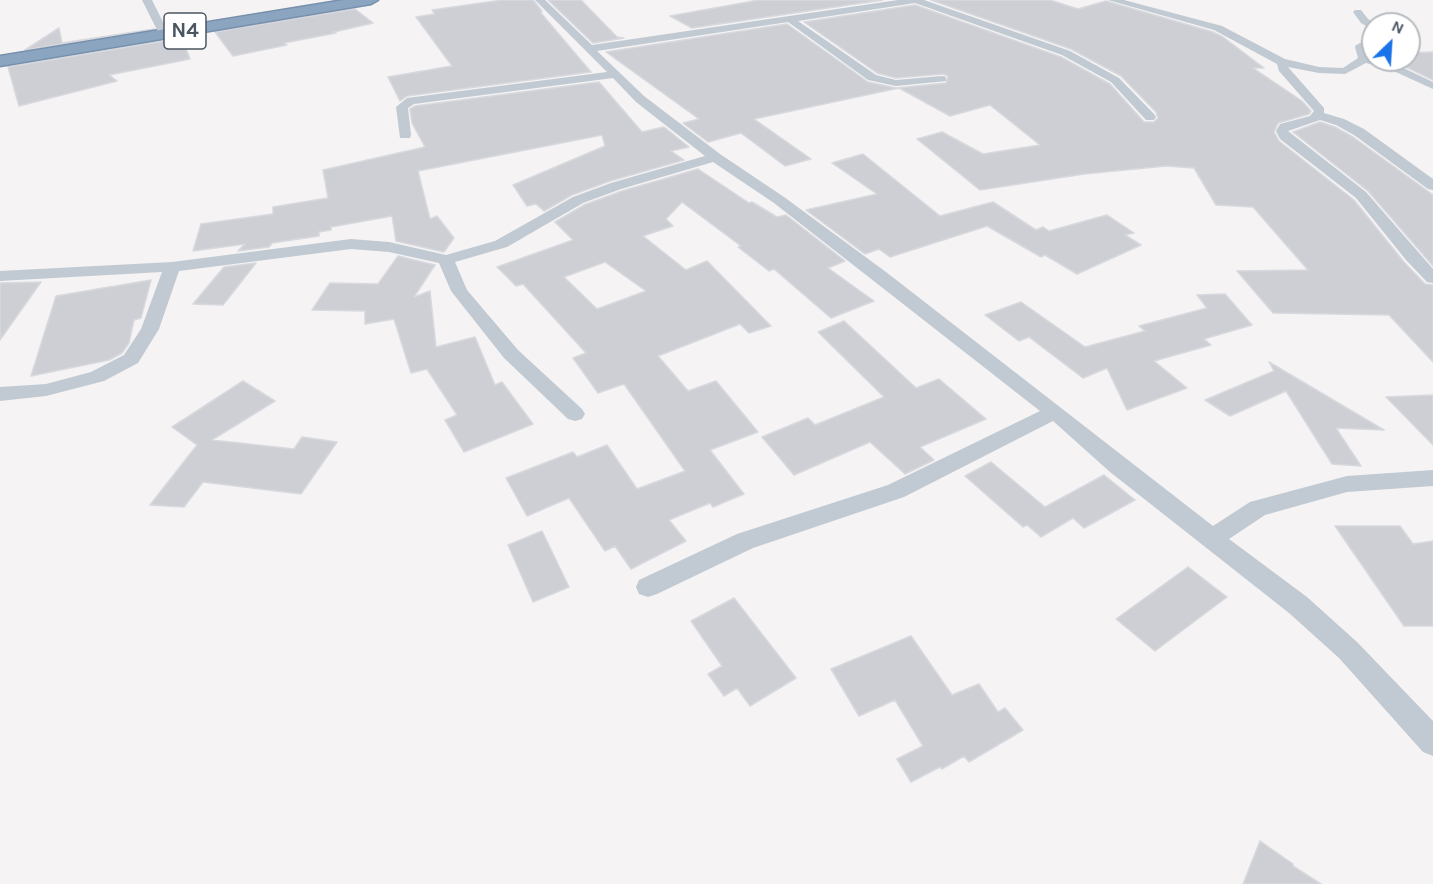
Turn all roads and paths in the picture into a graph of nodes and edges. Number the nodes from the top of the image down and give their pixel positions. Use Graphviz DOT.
graph roads {
  1 [pos="147,0"];
  2 [pos="370,0"];
  3 [pos="540,0"];
  4 [pos="850,0"];
  5 [pos="916,0"];
  6 [pos="1113,0"];
  7 [pos="868,8"];
  8 [pos="1358,12"];
  9 [pos="1361,16"];
  10 [pos="791,20"];
  11 [pos="164,34"];
  12 [pos="588,49"];
  13 [pos="0,61"];
  14 [pos="1361,61"];
  15 [pos="1282,62"];
  16 [pos="1404,72"];
  17 [pos="613,75"];
  18 [pos="942,79"];
  19 [pos="1433,86"];
  20 [pos="1317,115"];
  21 [pos="1150,117"];
  22 [pos="405,135"];
  23 [pos="716,157"];
  24 [pos="1433,186"];
  25 [pos="446,260"];
  26 [pos="172,267"];
  27 [pos="0,276"];
  28 [pos="1433,278"];
  29 [pos="0,394"];
  30 [pos="1055,412"];
  31 [pos="575,414"];
  32 [pos="1433,478"];
  33 [pos="1211,539"];
  34 [pos="648,588"];
  35 [pos="1433,742"];
  1 -- 11 [label="street"];
  2 -- 11 [label="highway, N4"];
  3 -- 12 [label="street"];
  4 -- 7 [label="street"];
  5 -- 7 [label="street"];
  5 -- 21 [label="street"];
  6 -- 15 [label="street"];
  7 -- 10 [label="street"];
  8 -- 9 [label="street"];
  10 -- 12 [label="street"];
  10 -- 18 [label="street"];
  11 -- 13 [label="highway, N4"];
  12 -- 17 [label="street"];
  14 -- 15 [label="street"];
  15 -- 20 [label="street"];
  16 -- 19 [label="street"];
  17 -- 22 [label="street"];
  17 -- 23 [label="street"];
  20 -- 24 [label="street"];
  20 -- 28 [label="street"];
  23 -- 25 [label="street"];
  23 -- 30 [label="street"];
  25 -- 26 [label="street"];
  25 -- 31 [label="street"];
  26 -- 27 [label="street"];
  26 -- 29 [label="street"];
  30 -- 33 [label="street"];
  30 -- 34 [label="street"];
  32 -- 33 [label="street"];
  33 -- 35 [label="street"];
}
